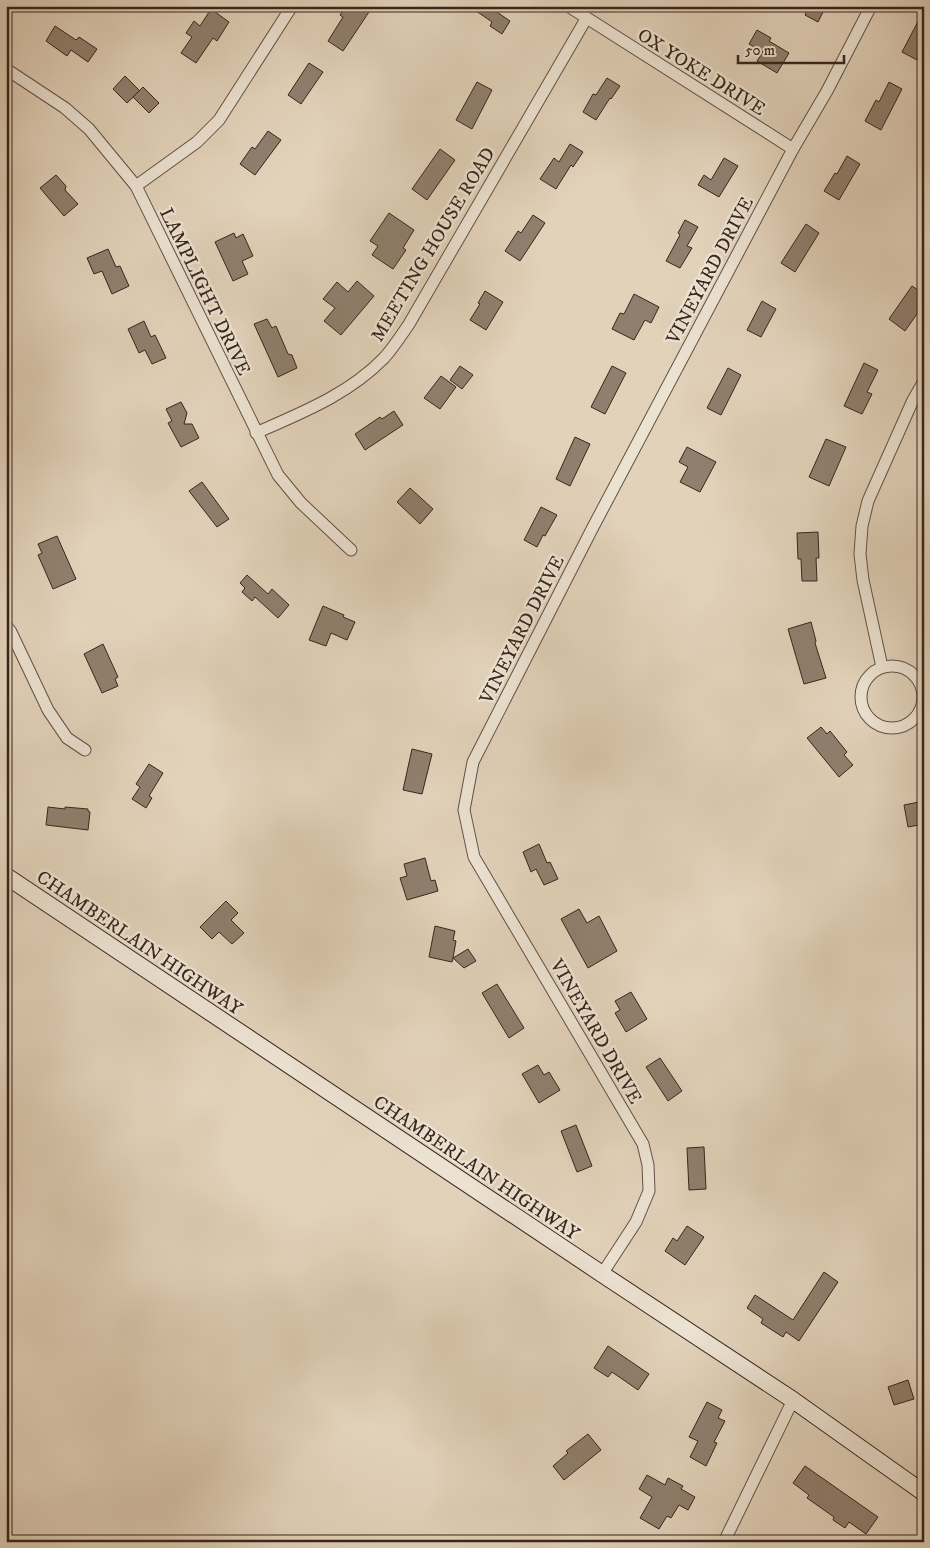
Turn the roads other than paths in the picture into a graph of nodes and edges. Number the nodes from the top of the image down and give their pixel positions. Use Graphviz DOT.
graph roads {
  1 [pos="292,6"];
  2 [pos="568,6"];
  3 [pos="871,6"];
  4 [pos="586,19"];
  5 [pos="6,69"];
  6 [pos="793,149"];
  7 [pos="136,186"];
  8 [pos="924,381"];
  9 [pos="256,433"];
  10 [pos="351,550"];
  11 [pos="6,625"];
  12 [pos="882,667"];
  13 [pos="924,699"];
  14 [pos="85,750"];
  15 [pos="6,876"];
  16 [pos="602,1274"];
  17 [pos="793,1400"];
  18 [pos="924,1493"];
  19 [pos="724,1542"];
  1 -- 7 [label="street"];
  2 -- 4 [label="street, OX YOKE DRIVE"];
  3 -- 6 [label="street, VINEYARD DRIVE"];
  4 -- 6 [label="street, OX YOKE DRIVE"];
  4 -- 9 [label="street, MEETING HOUSE ROAD"];
  5 -- 7 [label="street, LAMPLIGHT DRIVE"];
  6 -- 16 [label="street, VINEYARD DRIVE"];
  7 -- 9 [label="street, LAMPLIGHT DRIVE"];
  8 -- 12 [label="street"];
  9 -- 10 [label="street, LAMPLIGHT DRIVE"];
  11 -- 14 [label="street"];
  12 -- 13 [label="street"];
  12 -- 13 [label="street"];
  15 -- 16 [label="main road, CHAMBERLAIN HIGHWAY"];
  16 -- 17 [label="main road, CHAMBERLAIN HIGHWAY"];
  17 -- 18 [label="main road, CHAMBERLAIN HIGHWAY"];
  17 -- 19 [label="street"];
}
